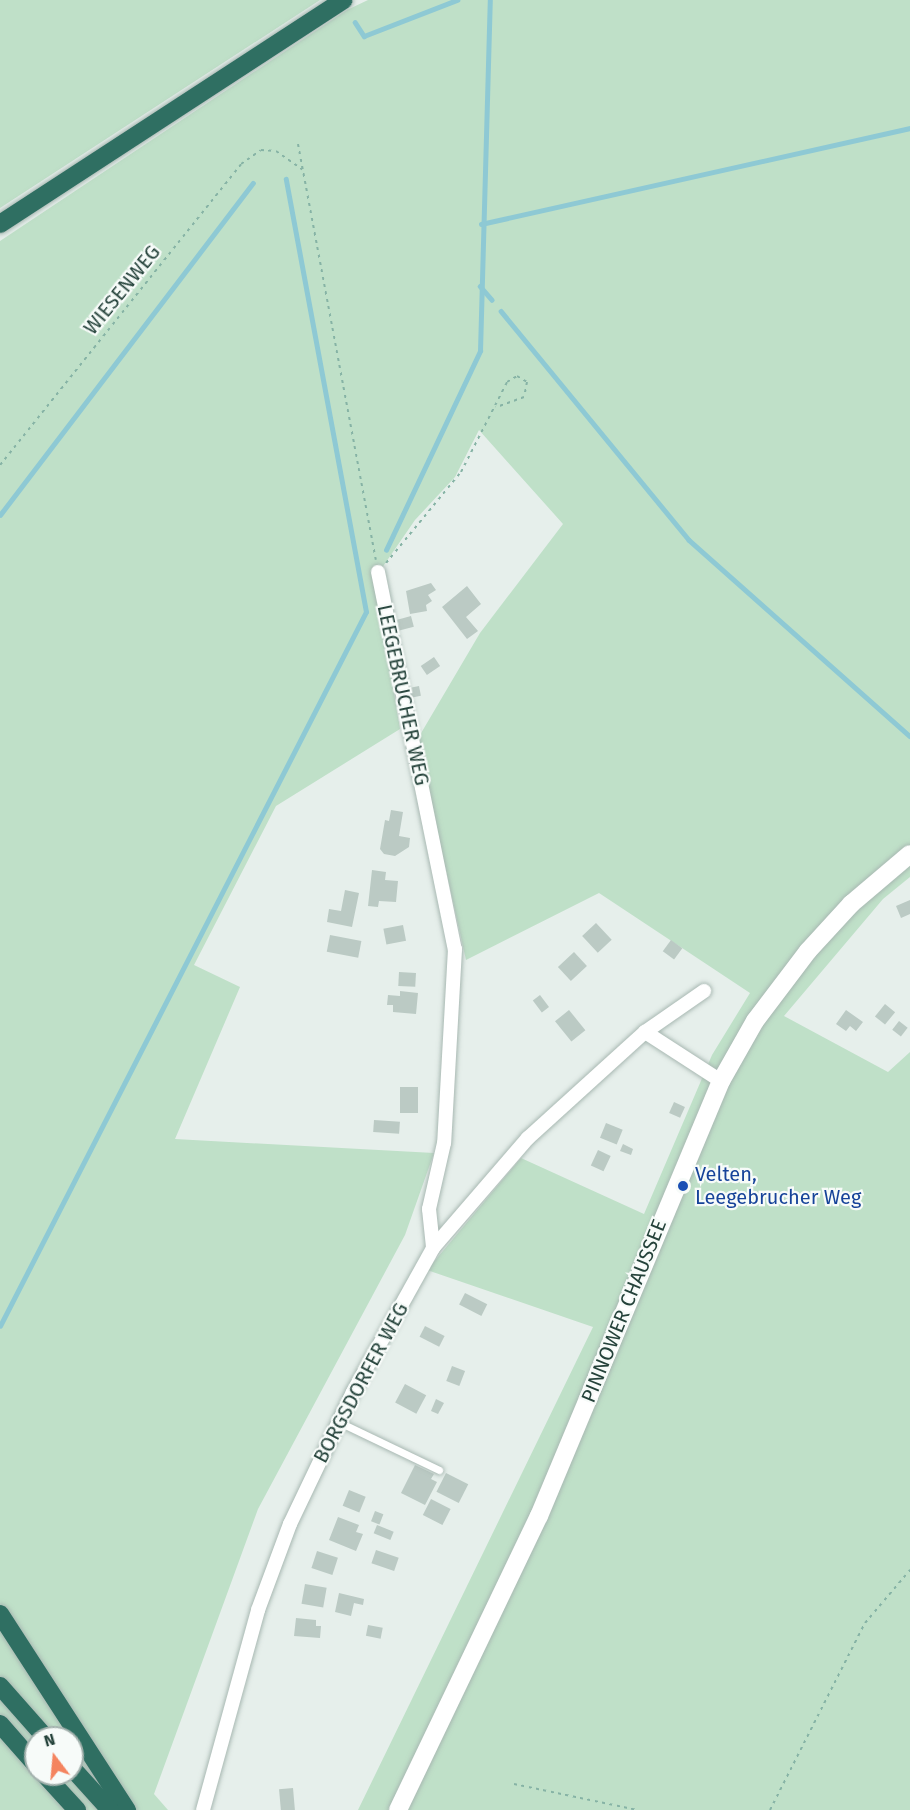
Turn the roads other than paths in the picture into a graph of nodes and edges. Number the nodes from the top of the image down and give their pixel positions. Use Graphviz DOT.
graph roads {
  1 [pos="343,0"];
  2 [pos="0,224"];
  3 [pos="378,572"];
  4 [pos="910,854"];
  5 [pos="704,991"];
  6 [pos="645,1032"];
  7 [pos="721,1081"];
  8 [pos="433,1248"];
  9 [pos="339,1422"];
  10 [pos="439,1470"];
  11 [pos="0,1614"];
  12 [pos="0,1686"];
  13 [pos="0,1724"];
  14 [pos="35,1726"];
  15 [pos="24,1751"];
  16 [pos="84,1781"];
  17 [pos="55,1786"];
  18 [pos="77,1810"];
  19 [pos="110,1810"];
  20 [pos="127,1810"];
  21 [pos="203,1810"];
  22 [pos="398,1810"];
  1 -- 2 [label="highway"];
  3 -- 8 [label="street, LEEGEBRUCHER WEG"];
  4 -- 7 [label="main road, PINNOWER CHAUSSEE"];
  5 -- 6 [label="street, BORGSDORFER WEG"];
  6 -- 7 [label="street"];
  6 -- 8 [label="street, BORGSDORFER WEG"];
  7 -- 22 [label="main road, PINNOWER CHAUSSEE"];
  8 -- 9 [label="street, BORGSDORFER WEG"];
  9 -- 10 [label="lane"];
  9 -- 21 [label="street, BORGSDORFER WEG"];
  11 -- 20 [label="highway"];
  12 -- 14 [label="highway"];
  13 -- 15 [label="highway"];
  16 -- 19 [label="highway"];
  17 -- 18 [label="highway"];
}
